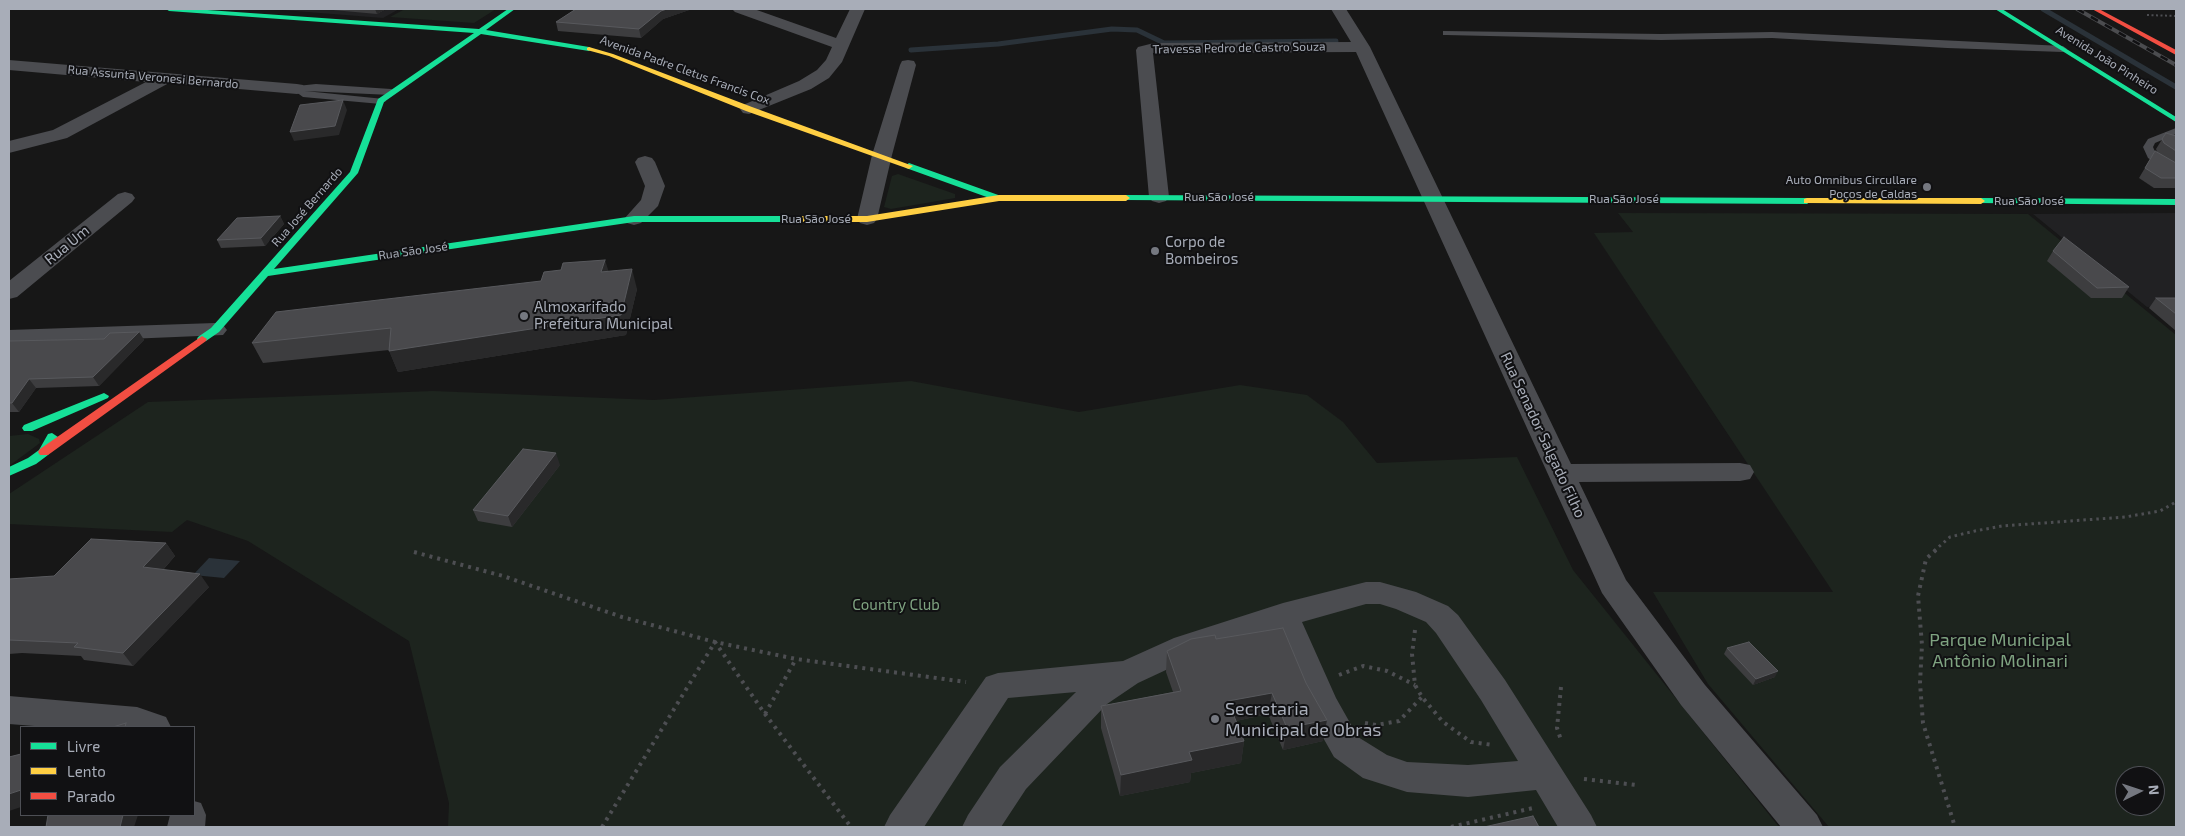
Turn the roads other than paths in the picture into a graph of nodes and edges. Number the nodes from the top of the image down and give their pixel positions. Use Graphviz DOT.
graph roads {
  1 [pos="168,9"];
  2 [pos="512,9"];
  3 [pos="740,9"];
  4 [pos="857,9"];
  5 [pos="1338,9"];
  6 [pos="1998,9"];
  7 [pos="2096,9"];
  8 [pos="478,31"];
  9 [pos="1446,34"];
  10 [pos="841,45"];
  11 [pos="1362,47"];
  12 [pos="2063,49"];
  13 [pos="2176,53"];
  14 [pos="9,65"];
  15 [pos="908,66"];
  16 [pos="166,78"];
  17 [pos="297,89"];
  18 [pos="391,92"];
  19 [pos="381,101"];
  20 [pos="749,109"];
  21 [pos="2176,120"];
  22 [pos="2176,131"];
  23 [pos="2164,135"];
  24 [pos="2176,143"];
  25 [pos="9,147"];
  26 [pos="882,155"];
  27 [pos="645,162"];
  28 [pos="2176,172"];
  29 [pos="1159,197"];
  30 [pos="125,198"];
  31 [pos="999,198"];
  32 [pos="1434,198"];
  33 [pos="2176,202"];
  34 [pos="634,219"];
  35 [pos="867,219"];
  36 [pos="267,273"];
  37 [pos="9,292"];
  38 [pos="215,330"];
  39 [pos="9,337"];
  40 [pos="150,377"];
  41 [pos="28,428"];
  42 [pos="13,430"];
  43 [pos="44,452"];
  44 [pos="9,472"];
  45 [pos="1560,472"];
  46 [pos="1740,472"];
  47 [pos="1284,615"];
  48 [pos="1126,674"];
  49 [pos="9,710"];
  50 [pos="151,726"];
  51 [pos="1565,795"];
  52 [pos="903,827"];
  53 [pos="981,827"];
  54 [pos="1804,827"];
  1 -- 8 [label="street, Avenida Padre Cletus Francis Cox"];
  2 -- 8 [label="street, Rua José Bernardo"];
  3 -- 10 [label="street"];
  4 -- 10 [label="street"];
  5 -- 11 [label="street, Rua Senador Salgado Filho"];
  6 -- 12 [label="street, Avenida João Pinheiro"];
  7 -- 13 [label="street"];
  8 -- 18 [label="street, Rua José Bernardo"];
  8 -- 20 [label="street, Avenida Padre Cletus Francis Cox"];
  9 -- 12 [label="lane"];
  10 -- 20 [label="street"];
  11 -- 29 [label="street, Travessa Pedro de Castro Souza"];
  11 -- 32 [label="street, Rua Senador Salgado Filho"];
  12 -- 21 [label="street, Avenida João Pinheiro"];
  14 -- 16 [label="street, Rua Assunta Veronesi Bernardo"];
  15 -- 26 [label="street"];
  16 -- 17 [label="street, Rua Assunta Veronesi Bernardo"];
  16 -- 25 [label="street"];
  17 -- 18 [label="lane, Rua Assunta Veronesi Bernardo"];
  17 -- 19 [label="lane, Rua Assunta Veronesi Bernardo"];
  18 -- 19 [label="street, Rua José Bernardo"];
  19 -- 36 [label="street, Rua José Bernardo"];
  20 -- 26 [label="street, Avenida Padre Cletus Francis Cox"];
  22 -- 23 [label="lane"];
  23 -- 24 [label="lane"];
  23 -- 28 [label="lane"];
  26 -- 31 [label="street, Avenida Padre Cletus Francis Cox"];
  26 -- 35 [label="street"];
  27 -- 34 [label="street"];
  29 -- 31 [label="street, Rua São José"];
  29 -- 32 [label="street, Rua São José"];
  30 -- 37 [label="street, Rua Um"];
  31 -- 35 [label="street, Rua São José"];
  32 -- 33 [label="street, Rua São José"];
  32 -- 45 [label="street, Rua Senador Salgado Filho"];
  34 -- 35 [label="street, Rua São José"];
  34 -- 36 [label="street, Rua São José"];
  36 -- 38 [label="street, Rua José Bernardo"];
  38 -- 39 [label="street"];
  38 -- 40 [label="street, Rua José Bernardo"];
  40 -- 41 [label="street, Rua José Bernardo"];
  40 -- 43 [label="street, Rua José Bernardo"];
  41 -- 42 [label="street"];
  41 -- 43 [label="street"];
  43 -- 44 [label="street, Rua José Bernardo"];
  45 -- 46 [label="street"];
  45 -- 54 [label="street, Rua Senador Salgado Filho"];
  47 -- 48 [label="street"];
  47 -- 51 [label="street"];
  47 -- 51 [label="street"];
  48 -- 52 [label="street"];
  48 -- 53 [label="street"];
  49 -- 50 [label="street"];
}
